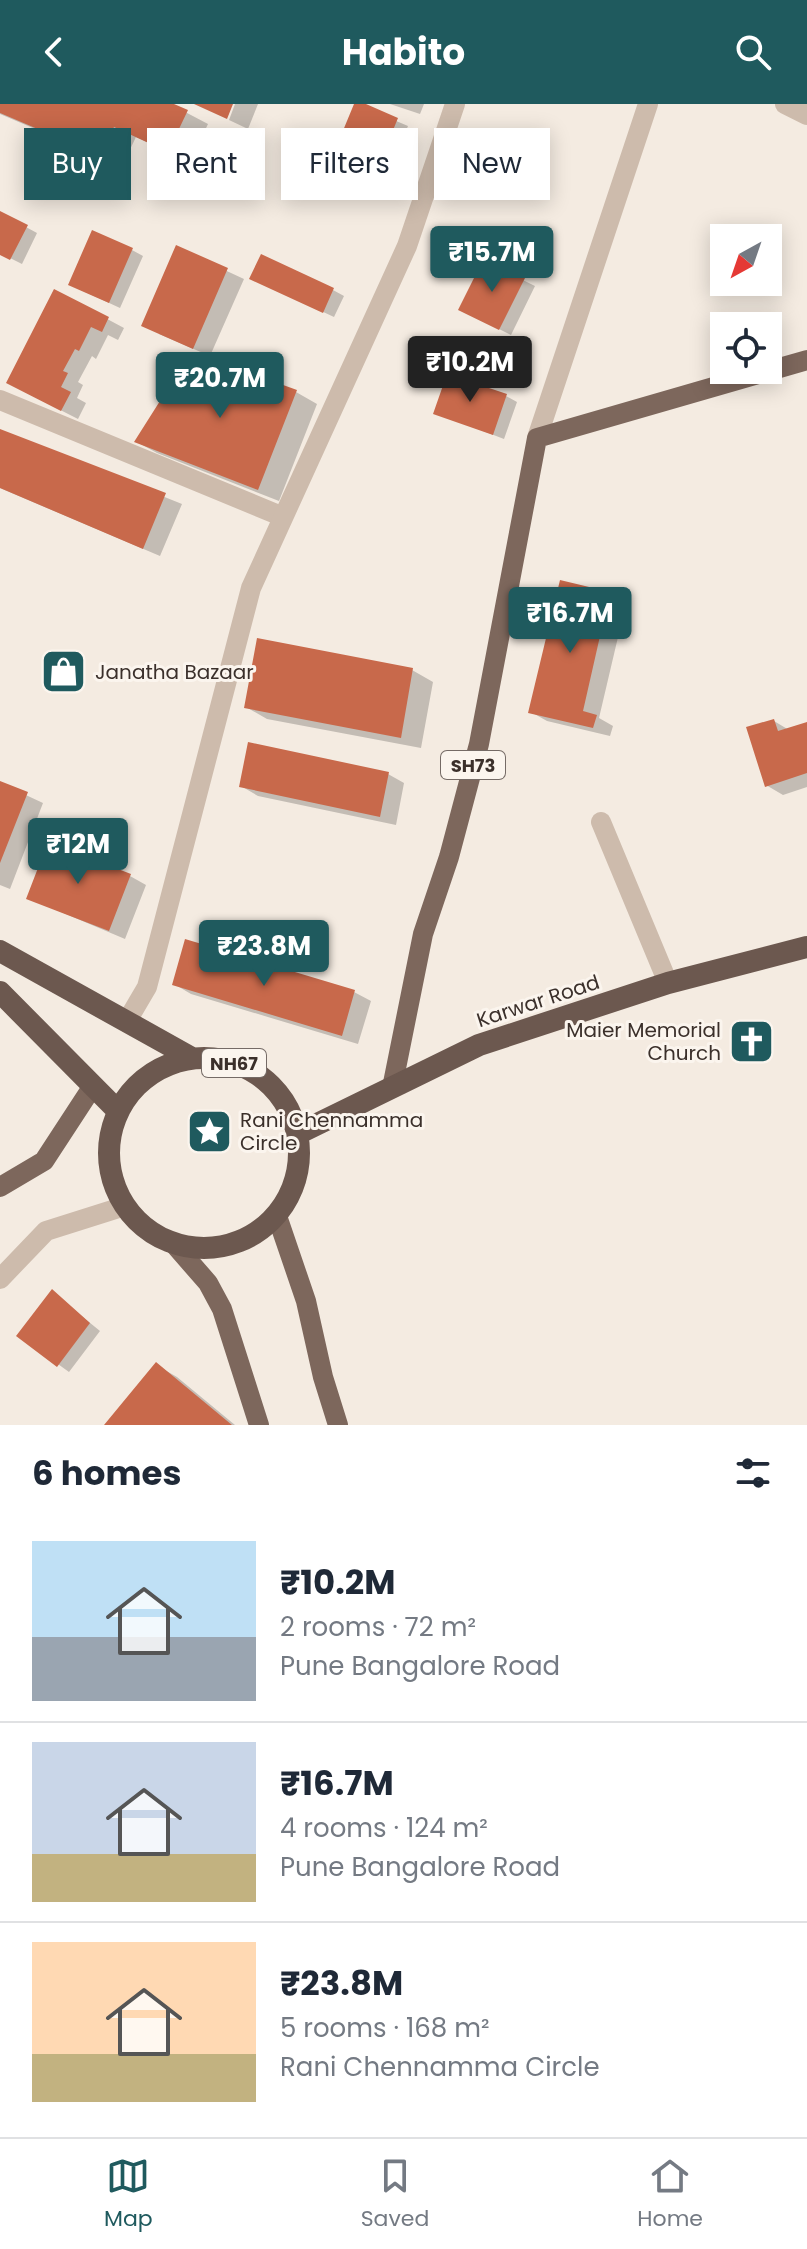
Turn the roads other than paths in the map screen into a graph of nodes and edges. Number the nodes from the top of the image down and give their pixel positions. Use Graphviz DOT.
graph roads {
  1 [pos="455,104"];
  2 [pos="648,104"];
  3 [pos="785,104"];
  4 [pos="807,115"];
  5 [pos="807,360"];
  6 [pos="0,400"];
  7 [pos="537,438"];
  8 [pos="281,516"];
  9 [pos="601,822"];
  10 [pos="807,947"];
  11 [pos="0,951"];
  12 [pos="668,983"];
  13 [pos="0,992"];
  14 [pos="127,1021"];
  15 [pos="192,1058"];
  16 [pos="93,1086"];
  17 [pos="392,1088"];
  18 [pos="118,1111"];
  19 [pos="297,1134"];
  20 [pos="0,1187"];
  21 [pos="125,1206"];
  22 [pos="277,1216"];
  23 [pos="174,1244"];
  24 [pos="0,1279"];
  25 [pos="259,1425"];
  26 [pos="338,1425"];
  1 -- 8 [label="street"];
  2 -- 7 [label="street"];
  3 -- 4 [label="street"];
  5 -- 7 [label="main road"];
  6 -- 8 [label="street"];
  7 -- 17 [label="main road, SH73"];
  8 -- 14 [label="street"];
  9 -- 12 [label="street"];
  10 -- 12 [label="highway, Karwar Road"];
  11 -- 14 [label="highway, NH67"];
  12 -- 17 [label="highway, Karwar Road"];
  13 -- 16 [label="highway"];
  14 -- 15 [label="highway, NH67"];
  15 -- 18 [label="highway, NH67"];
  15 -- 19 [label="highway, NH67"];
  16 -- 18 [label="highway"];
  16 -- 20 [label="main road"];
  17 -- 19 [label="highway, Karwar Road"];
  18 -- 21 [label="highway, NH67"];
  19 -- 22 [label="highway, NH67"];
  21 -- 23 [label="highway, NH67"];
  21 -- 24 [label="street"];
  22 -- 23 [label="highway, NH67"];
  22 -- 26 [label="main road"];
  23 -- 25 [label="main road"];
}
